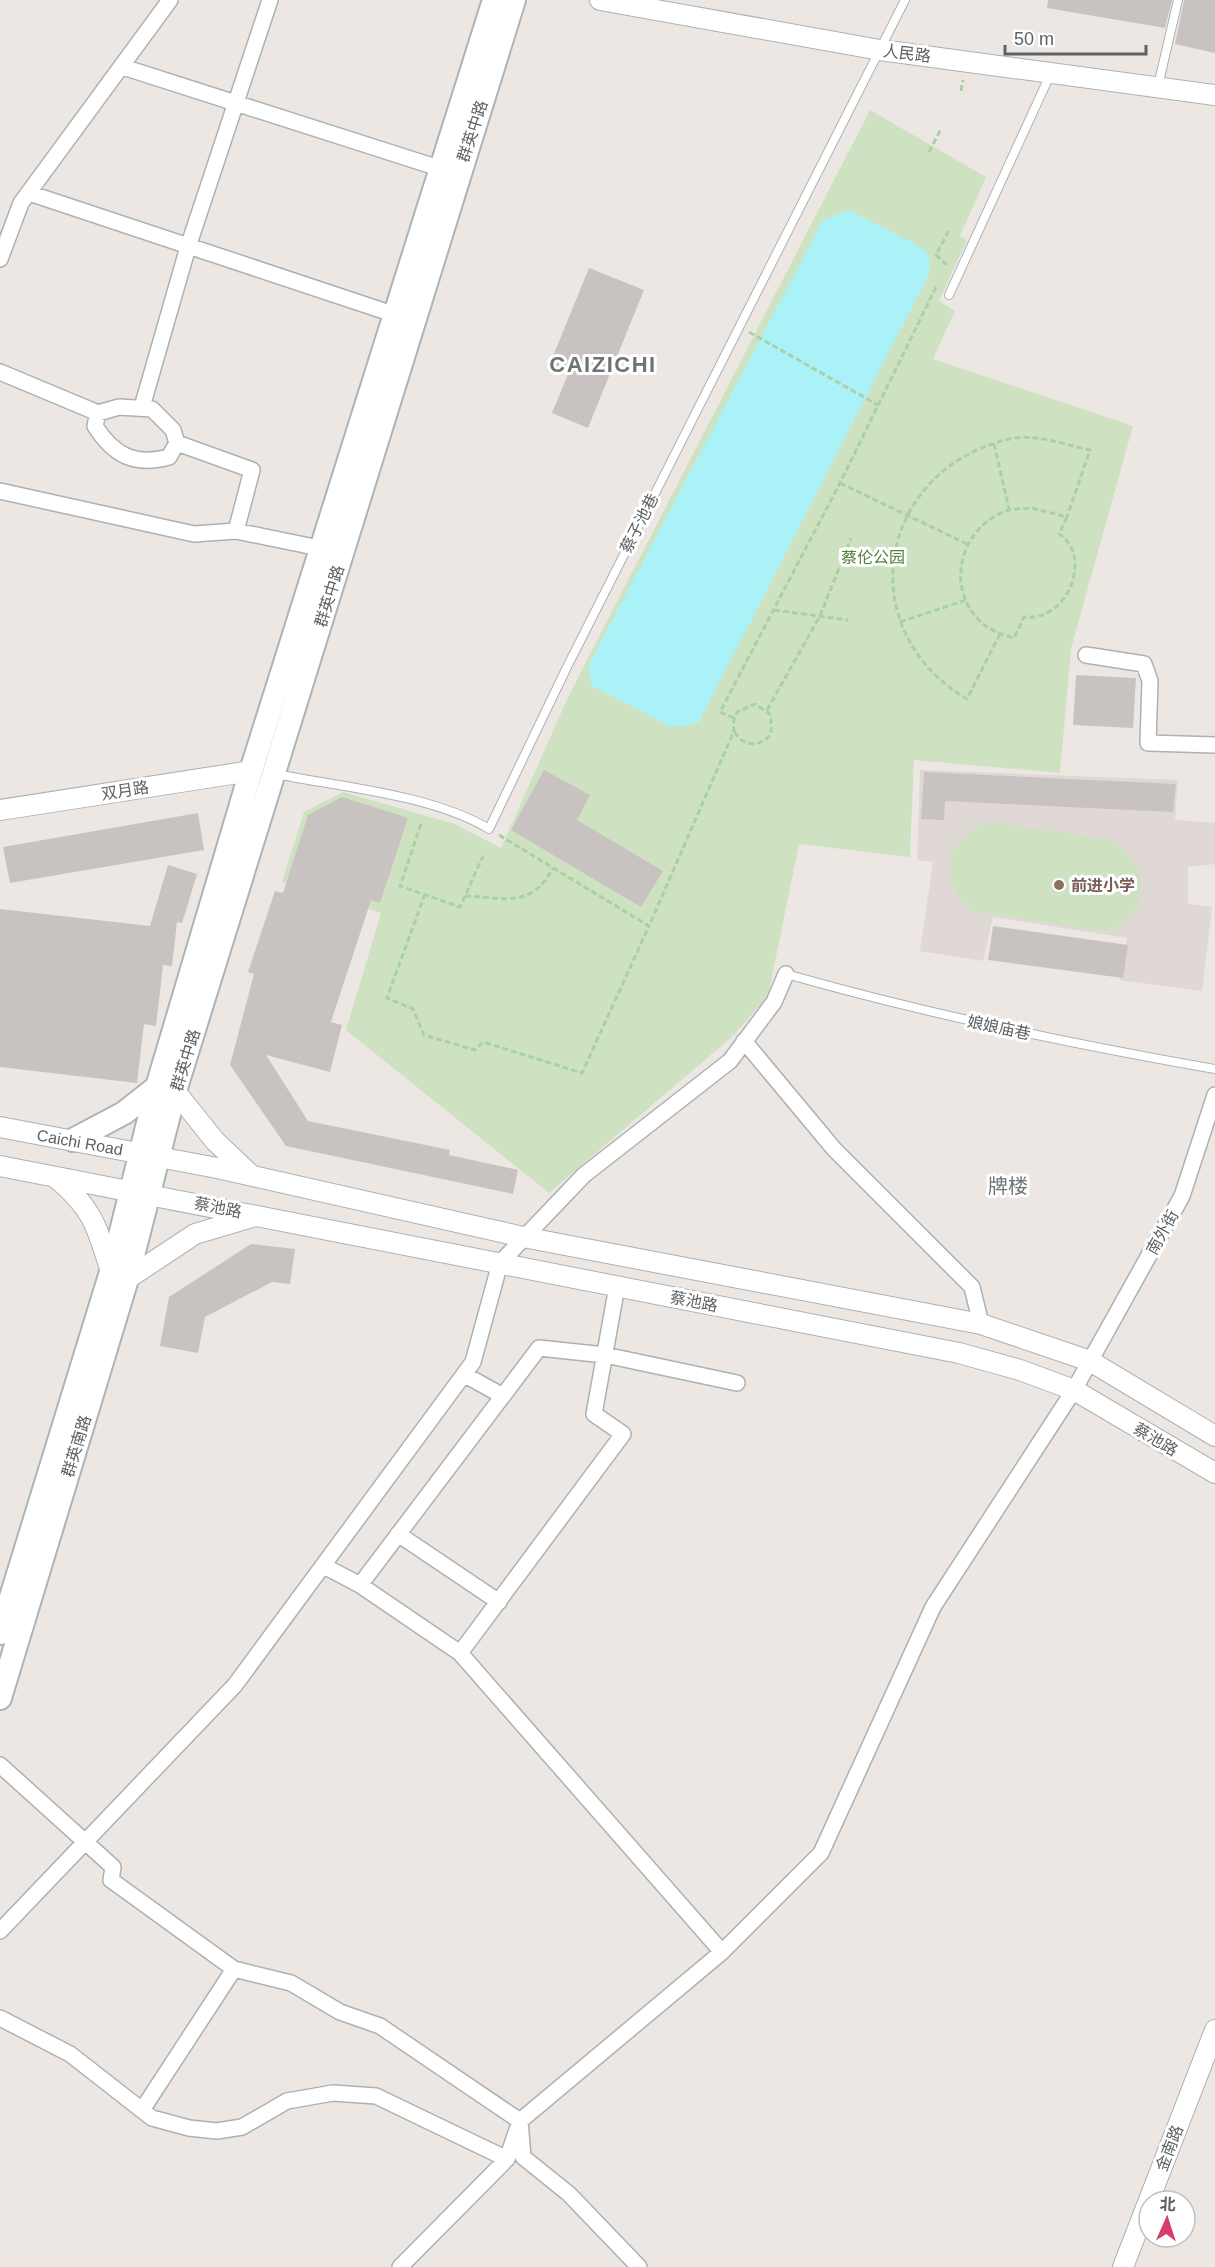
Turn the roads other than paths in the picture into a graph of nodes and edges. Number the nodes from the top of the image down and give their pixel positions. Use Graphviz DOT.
graph roads {
  1 [pos="170,0"];
  2 [pos="270,0"];
  3 [pos="494,0"];
  4 [pos="514,0"];
  5 [pos="600,0"];
  6 [pos="663,0"];
  7 [pos="905,0"];
  8 [pos="1178,0"];
  9 [pos="883,44"];
  10 [pos="123,67"];
  11 [pos="1052,71"];
  12 [pos="1159,81"];
  13 [pos="1215,84"];
  14 [pos="1215,95"];
  15 [pos="236,103"];
  16 [pos="450,172"];
  17 [pos="29,193"];
  18 [pos="188,247"];
  19 [pos="0,259"];
  20 [pos="949,295"];
  21 [pos="404,318"];
  22 [pos="0,372"];
  23 [pos="142,407"];
  24 [pos="98,413"];
  25 [pos="177,443"];
  26 [pos="0,491"];
  27 [pos="236,531"];
  28 [pos="333,550"];
  29 [pos="1086,655"];
  30 [pos="1215,745"];
  31 [pos="263,773"];
  32 [pos="0,810"];
  33 [pos="786,974"];
  34 [pos="744,1041"];
  35 [pos="1215,1070"];
  36 [pos="166,1089"];
  37 [pos="1215,1095"];
  38 [pos="0,1127"];
  39 [pos="74,1140"];
  40 [pos="151,1154"];
  41 [pos="0,1166"];
  42 [pos="53,1175"];
  43 [pos="254,1178"];
  44 [pos="141,1192"];
  45 [pos="257,1215"];
  46 [pos="524,1237"];
  47 [pos="500,1263"];
  48 [pos="119,1275"];
  49 [pos="617,1286"];
  50 [pos="981,1324"];
  51 [pos="605,1355"];
  52 [pos="1090,1361"];
  53 [pos="465,1376"];
  54 [pos="737,1383"];
  55 [pos="1074,1390"];
  56 [pos="503,1396"];
  57 [pos="1215,1436"];
  58 [pos="1215,1473"];
  59 [pos="398,1534"];
  60 [pos="324,1566"];
  61 [pos="360,1585"];
  62 [pos="499,1602"];
  63 [pos="0,1633"];
  64 [pos="460,1653"];
  65 [pos="0,1698"];
  66 [pos="0,1765"];
  67 [pos="84,1843"];
  68 [pos="0,1931"];
  69 [pos="722,1952"];
  70 [pos="234,1969"];
  71 [pos="0,2018"];
  72 [pos="1215,2030"];
  73 [pos="1215,2053"];
  74 [pos="142,2110"];
  75 [pos="520,2121"];
  76 [pos="507,2159"];
  77 [pos="1160,2189"];
  78 [pos="1137,2246"];
  79 [pos="400,2267"];
  80 [pos="639,2267"];
  81 [pos="1123,2267"];
  82 [pos="1129,2267"];
  1 -- 10 [label="street"];
  2 -- 15 [label="street"];
  3 -- 16 [label="main road, 群英中路"];
  4 -- 16 [label="main road, 群英中路"];
  5 -- 9 [label="street, 人民路"];
  6 -- 9 [label="street, 人民路"];
  7 -- 9 [label="lane, 蔡子池巷"];
  8 -- 12 [label="lane"];
  9 -- 11 [label="street, 人民路"];
  9 -- 12 [label="street, 人民路"];
  9 -- 31 [label="lane, 蔡子池巷"];
  10 -- 15 [label="street"];
  10 -- 17 [label="street"];
  11 -- 12 [label="street, 人民路"];
  11 -- 20 [label="lane"];
  12 -- 13 [label="street, 人民路"];
  12 -- 14 [label="street, 人民路"];
  15 -- 16 [label="street"];
  15 -- 18 [label="street"];
  16 -- 21 [label="main road, 群英中路"];
  17 -- 18 [label="street"];
  17 -- 19 [label="street"];
  18 -- 21 [label="street"];
  18 -- 23 [label="street"];
  21 -- 28 [label="main road, 群英中路"];
  22 -- 24 [label="street"];
  23 -- 24 [label="street"];
  23 -- 25 [label="street"];
  24 -- 25 [label="street"];
  25 -- 27 [label="street"];
  26 -- 27 [label="street"];
  27 -- 28 [label="street"];
  28 -- 31 [label="main road, 群英中路"];
  29 -- 30 [label="street"];
  31 -- 32 [label="street, 双月路"];
  31 -- 36 [label="main road, 群英中路"];
  33 -- 34 [label="street"];
  33 -- 35 [label="lane, 娘娘庙巷"];
  34 -- 46 [label="street"];
  34 -- 50 [label="street"];
  36 -- 39 [label="main road"];
  36 -- 40 [label="main road, 群英中路"];
  36 -- 43 [label="street"];
  37 -- 52 [label="street, 南外街"];
  38 -- 39 [label="street, Caichi Road"];
  39 -- 40 [label="street, Caichi Road"];
  40 -- 43 [label="street, 蔡池路"];
  40 -- 44 [label="main road, 群英中路"];
  41 -- 42 [label="street"];
  42 -- 44 [label="street"];
  42 -- 48 [label="street"];
  43 -- 46 [label="street, 蔡池路"];
  44 -- 45 [label="street, 蔡池路"];
  44 -- 48 [label="main road, 群英南路"];
  45 -- 47 [label="street, 蔡池路"];
  45 -- 48 [label="street"];
  46 -- 47 [label="street"];
  46 -- 50 [label="street, 蔡池路"];
  47 -- 49 [label="street, 蔡池路"];
  47 -- 53 [label="street"];
  48 -- 63 [label="main road, 群英南路"];
  48 -- 65 [label="main road, 群英南路"];
  49 -- 51 [label="street"];
  49 -- 55 [label="street, 蔡池路"];
  50 -- 52 [label="street, 蔡池路"];
  51 -- 54 [label="street"];
  51 -- 56 [label="street"];
  51 -- 62 [label="street"];
  52 -- 55 [label="street, 南外街"];
  52 -- 57 [label="street, 蔡池路"];
  53 -- 56 [label="street"];
  53 -- 60 [label="street"];
  55 -- 58 [label="street, 蔡池路"];
  55 -- 69 [label="street, 南外街"];
  56 -- 59 [label="street"];
  59 -- 61 [label="street"];
  59 -- 62 [label="street"];
  60 -- 61 [label="street"];
  60 -- 67 [label="street"];
  61 -- 64 [label="street"];
  62 -- 64 [label="street"];
  64 -- 69 [label="street"];
  66 -- 67 [label="street"];
  67 -- 68 [label="street"];
  67 -- 70 [label="street"];
  69 -- 75 [label="street, 南外街"];
  70 -- 74 [label="street"];
  70 -- 75 [label="street"];
  71 -- 74 [label="street"];
  72 -- 81 [label="street, 金南路"];
  73 -- 77 [label="street, 金南路"];
  74 -- 76 [label="street"];
  75 -- 76 [label="street"];
  75 -- 80 [label="street"];
  76 -- 79 [label="street"];
  78 -- 82 [label="street"];
}
